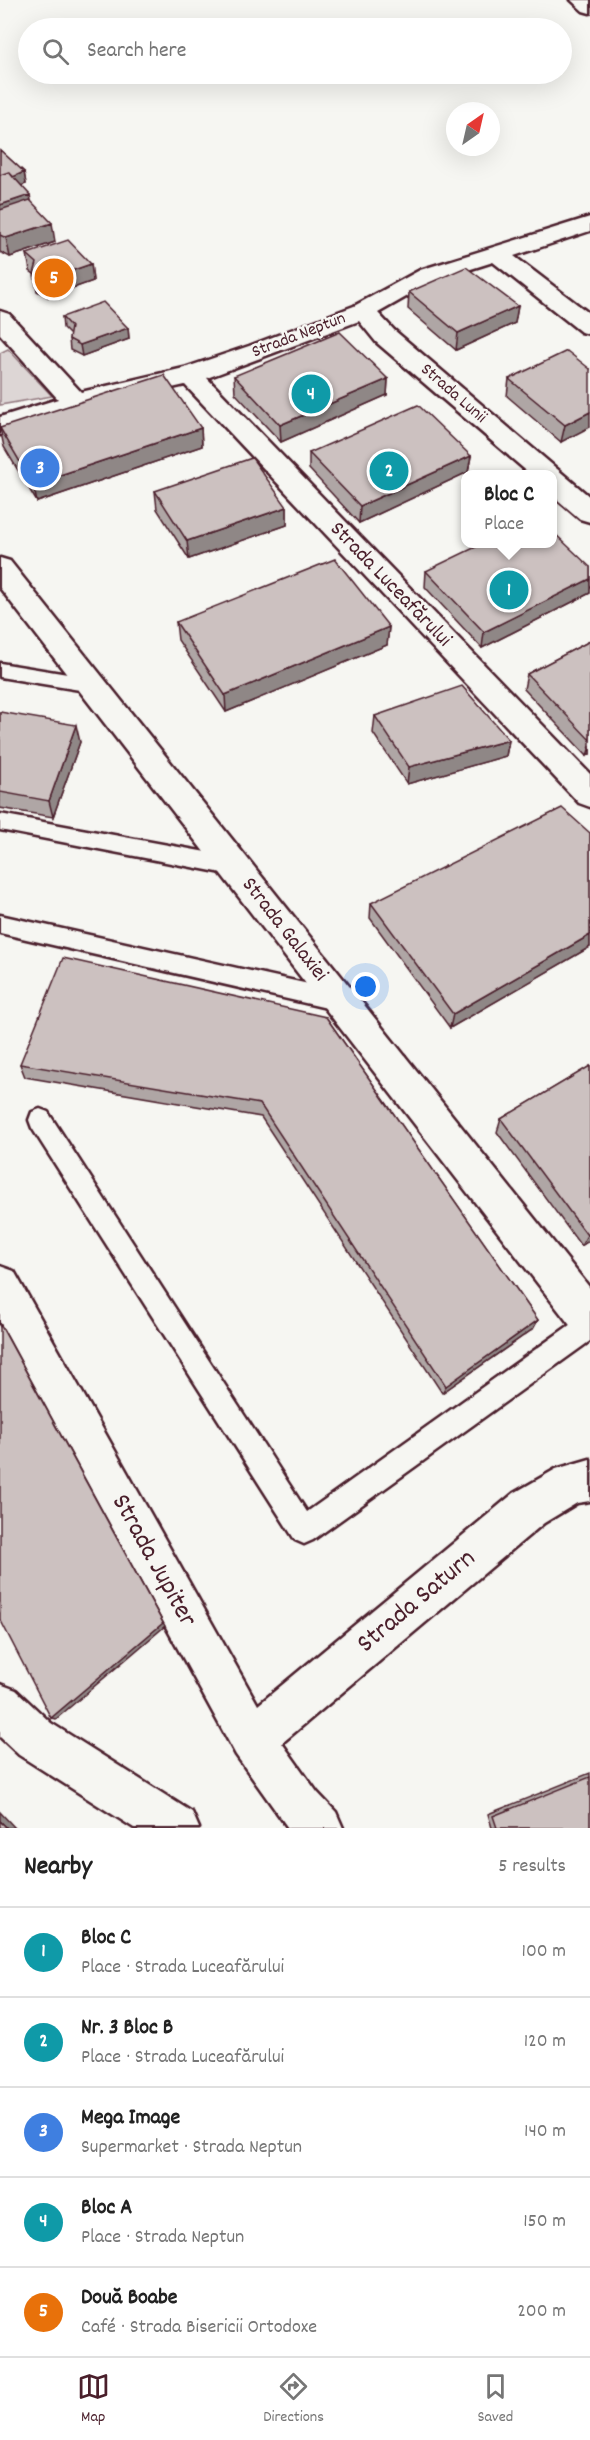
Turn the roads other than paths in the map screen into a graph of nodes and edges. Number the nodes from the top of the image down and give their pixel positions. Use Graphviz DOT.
graph roads {
  1 [pos="581,0"];
  2 [pos="590,7"];
  3 [pos="590,224"];
  4 [pos="497,254"];
  5 [pos="363,311"];
  6 [pos="0,319"];
  7 [pos="590,326"];
  8 [pos="189,375"];
  9 [pos="75,402"];
  10 [pos="0,426"];
  11 [pos="541,470"];
  12 [pos="557,484"];
  13 [pos="590,512"];
  14 [pos="0,568"];
  15 [pos="0,670"];
  16 [pos="92,685"];
  17 [pos="590,794"];
  18 [pos="0,822"];
  19 [pos="233,866"];
  20 [pos="0,924"];
  21 [pos="340,1001"];
  22 [pos="40,1120"];
  23 [pos="0,1285"];
  24 [pos="590,1319"];
  25 [pos="590,1326"];
  26 [pos="590,1480"];
  27 [pos="0,1706"];
  28 [pos="252,1739"];
  29 [pos="176,1828"];
  30 [pos="320,1828"];
  1 -- 2 [label="street"];
  3 -- 4 [label="street, Strada Neptun"];
  4 -- 5 [label="street, Strada Neptun"];
  4 -- 7 [label="street"];
  5 -- 8 [label="street, Strada Neptun"];
  5 -- 11 [label="street, Strada Lunii"];
  6 -- 9 [label="street"];
  8 -- 9 [label="street, Strada Neptun"];
  8 -- 17 [label="street, Strada Luceafărului"];
  9 -- 10 [label="street, Strada Neptun"];
  12 -- 13 [label="street"];
  14 -- 16 [label="street, Strada Galaxiei"];
  15 -- 16 [label="lane"];
  16 -- 19 [label="street, Strada Galaxiei"];
  18 -- 19 [label="lane"];
  19 -- 21 [label="street, Strada Galaxiei"];
  20 -- 21 [label="lane"];
  21 -- 24 [label="street, Strada Galaxiei"];
  22 -- 25 [label="lane"];
  23 -- 28 [label="street, Strada Jupiter"];
  26 -- 28 [label="street, Strada Saturn"];
  27 -- 29 [label="street"];
  28 -- 30 [label="street, Strada Jupiter"];
}
